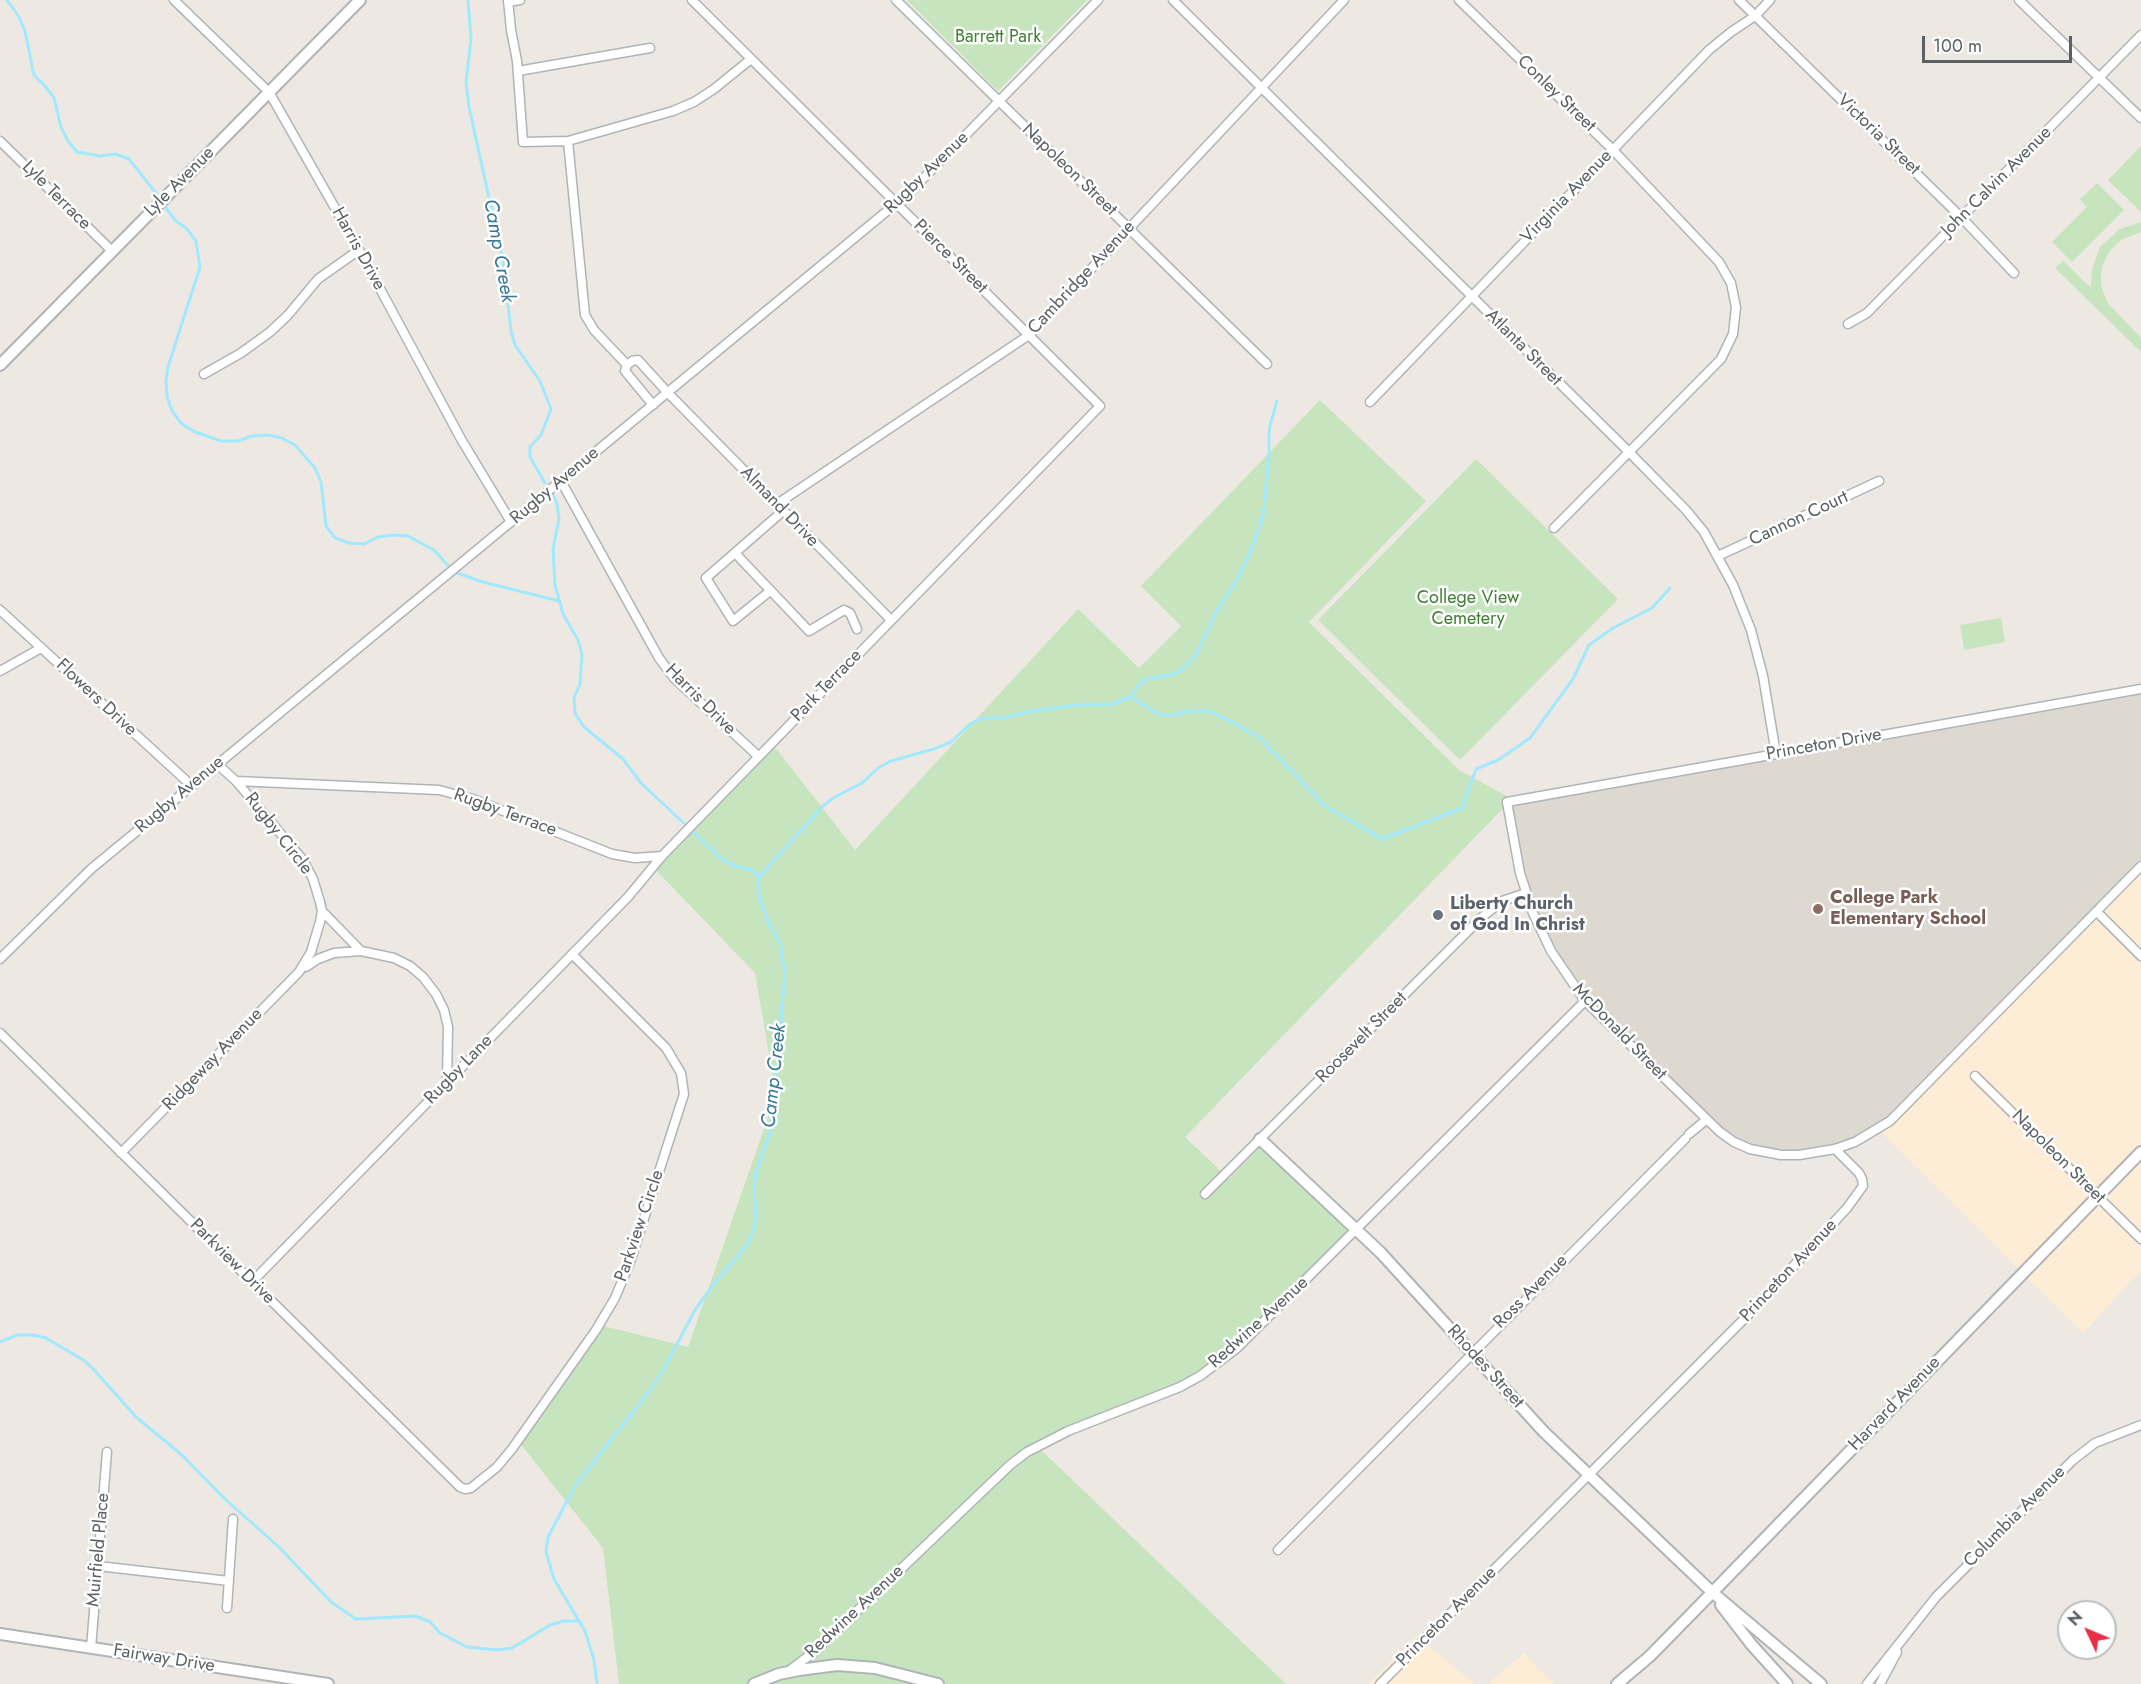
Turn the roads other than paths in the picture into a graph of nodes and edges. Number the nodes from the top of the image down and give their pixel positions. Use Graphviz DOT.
graph roads {
  1 [pos="174,0"];
  2 [pos="360,0"];
  3 [pos="520,0"];
  4 [pos="692,0"];
  5 [pos="896,0"];
  6 [pos="1098,0"];
  7 [pos="1173,0"];
  8 [pos="1344,0"];
  9 [pos="1459,0"];
  10 [pos="1739,0"];
  11 [pos="1770,0"];
  12 [pos="2019,0"];
  13 [pos="508,1"];
  14 [pos="1755,16"];
  15 [pos="2141,35"];
  16 [pos="650,48"];
  17 [pos="751,58"];
  18 [pos="518,71"];
  19 [pos="2099,78"];
  20 [pos="1261,88"];
  21 [pos="269,92"];
  22 [pos="999,101"];
  23 [pos="2141,118"];
  24 [pos="0,141"];
  25 [pos="568,141"];
  26 [pos="1612,150"];
  27 [pos="897,204"];
  28 [pos="1962,218"];
  29 [pos="1129,228"];
  30 [pos="359,250"];
  31 [pos="112,251"];
  32 [pos="2014,273"];
  33 [pos="1471,296"];
  34 [pos="1848,324"];
  35 [pos="1029,336"];
  36 [pos="1267,364"];
  37 [pos="0,365"];
  38 [pos="627,365"];
  39 [pos="204,374"];
  40 [pos="668,393"];
  41 [pos="1370,402"];
  42 [pos="653,405"];
  43 [pos="1629,452"];
  44 [pos="561,481"];
  45 [pos="1879,481"];
  46 [pos="780,507"];
  47 [pos="992,516"];
  48 [pos="511,522"];
  49 [pos="1554,528"];
  50 [pos="735,553"];
  51 [pos="1718,556"];
  52 [pos="770,591"];
  53 [pos="0,610"];
  54 [pos="891,620"];
  55 [pos="857,629"];
  56 [pos="41,648"];
  57 [pos="0,671"];
  58 [pos="2141,689"];
  59 [pos="1776,754"];
  60 [pos="759,756"];
  61 [pos="217,764"];
  62 [pos="236,781"];
  63 [pos="191,785"];
  64 [pos="1507,802"];
  65 [pos="662,856"];
  66 [pos="2141,866"];
  67 [pos="1526,893"];
  68 [pos="322,911"];
  69 [pos="2097,912"];
  70 [pos="361,951"];
  71 [pos="572,954"];
  72 [pos="2141,956"];
  73 [pos="0,959"];
  74 [pos="303,966"];
  75 [pos="1585,1000"];
  76 [pos="0,1033"];
  77 [pos="1975,1076"];
  78 [pos="447,1082"];
  79 [pos="1706,1120"];
  80 [pos="1260,1139"];
  81 [pos="1835,1149"];
  82 [pos="2141,1152"];
  83 [pos="121,1153"];
  84 [pos="1205,1194"];
  85 [pos="2098,1196"];
  86 [pos="1357,1229"];
  87 [pos="2141,1239"];
  88 [pos="252,1282"];
  89 [pos="1472,1352"];
  90 [pos="2141,1425"];
  91 [pos="107,1452"];
  92 [pos="1589,1475"];
  93 [pos="465,1489"];
  94 [pos="233,1519"];
  95 [pos="1278,1550"];
  96 [pos="98,1566"];
  97 [pos="229,1581"];
  98 [pos="1712,1592"];
  99 [pos="227,1608"];
  100 [pos="1907,1633"];
  101 [pos="0,1634"];
  102 [pos="91,1648"];
  103 [pos="1650,1656"];
  104 [pos="779,1674"];
  105 [pos="328,1684"];
  106 [pos="754,1684"];
  107 [pos="938,1684"];
  108 [pos="1380,1684"];
  109 [pos="1617,1684"];
  110 [pos="1623,1684"];
  111 [pos="1787,1684"];
  112 [pos="1821,1684"];
  113 [pos="1867,1684"];
  114 [pos="1880,1684"];
  1 -- 21 [label="street, Harris Drive"];
  2 -- 21 [label="street, Lyle Avenue"];
  3 -- 13 [label="street"];
  4 -- 17 [label="street, Pierce Street"];
  5 -- 22 [label="street, Napoleon Street"];
  6 -- 22 [label="street, Rugby Avenue"];
  7 -- 20 [label="street, Atlanta Street"];
  8 -- 20 [label="street, Cambridge Avenue"];
  9 -- 26 [label="street, Conley Street"];
  10 -- 14 [label="street, Victoria Street"];
  11 -- 14 [label="street, Virginia Avenue"];
  12 -- 19 [label="street"];
  13 -- 18 [label="street"];
  14 -- 26 [label="street, Virginia Avenue"];
  14 -- 28 [label="street, Victoria Street"];
  15 -- 19 [label="street, John Calvin Avenue"];
  16 -- 18 [label="street"];
  17 -- 25 [label="street"];
  17 -- 27 [label="street, Pierce Street"];
  18 -- 25 [label="street"];
  19 -- 23 [label="street"];
  19 -- 28 [label="street, John Calvin Avenue"];
  20 -- 29 [label="street, Cambridge Avenue"];
  20 -- 33 [label="street, Atlanta Street"];
  21 -- 30 [label="street, Harris Drive"];
  21 -- 31 [label="street, Lyle Avenue"];
  22 -- 27 [label="street, Rugby Avenue"];
  22 -- 29 [label="street, Napoleon Street"];
  24 -- 31 [label="street, Lyle Terrace"];
  25 -- 38 [label="street"];
  26 -- 33 [label="street, Virginia Avenue"];
  26 -- 43 [label="street, Conley Street"];
  27 -- 35 [label="street, Pierce Street"];
  27 -- 40 [label="street, Rugby Avenue"];
  28 -- 32 [label="street, Victoria Street"];
  28 -- 34 [label="street, John Calvin Avenue"];
  29 -- 35 [label="street, Cambridge Avenue"];
  29 -- 36 [label="street, Napoleon Street"];
  30 -- 39 [label="street"];
  30 -- 48 [label="street, Harris Drive"];
  31 -- 37 [label="street, Lyle Avenue"];
  33 -- 41 [label="street, Virginia Avenue"];
  33 -- 43 [label="street, Atlanta Street"];
  35 -- 46 [label="street, Cambridge Avenue"];
  35 -- 47 [label="street, Pierce Street"];
  38 -- 40 [label="street, Almand Drive"];
  38 -- 42 [label="street"];
  40 -- 42 [label="street, Rugby Avenue"];
  40 -- 46 [label="street, Almand Drive"];
  42 -- 44 [label="street, Rugby Avenue"];
  43 -- 49 [label="street, Conley Street"];
  43 -- 51 [label="street, Atlanta Street"];
  44 -- 48 [label="street, Rugby Avenue"];
  44 -- 60 [label="street, Harris Drive"];
  45 -- 51 [label="street, Cannon Court"];
  46 -- 50 [label="street, Cambridge Avenue"];
  46 -- 54 [label="street, Almand Drive"];
  47 -- 54 [label="street, Park Terrace"];
  48 -- 61 [label="street, Rugby Avenue"];
  50 -- 52 [label="street"];
  50 -- 52 [label="street, Cambridge Avenue"];
  51 -- 59 [label="street, Atlanta Street"];
  52 -- 55 [label="street"];
  53 -- 56 [label="street, Flowers Drive"];
  54 -- 60 [label="street, Park Terrace"];
  56 -- 57 [label="street"];
  56 -- 63 [label="street, Flowers Drive"];
  58 -- 59 [label="street, Princeton Drive"];
  59 -- 64 [label="street, Princeton Drive"];
  60 -- 65 [label="street, Park Terrace"];
  61 -- 62 [label="street, Rugby Circle"];
  61 -- 63 [label="street, Rugby Avenue"];
  62 -- 65 [label="street, Rugby Terrace"];
  62 -- 68 [label="street, Rugby Circle"];
  63 -- 73 [label="street, Rugby Avenue"];
  64 -- 67 [label="street, McDonald Street"];
  65 -- 71 [label="street, Rugby Lane"];
  66 -- 69 [label="street"];
  67 -- 75 [label="street, McDonald Street"];
  67 -- 80 [label="street, Roosevelt Street"];
  68 -- 70 [label="street"];
  68 -- 74 [label="street"];
  69 -- 72 [label="street"];
  69 -- 81 [label="street"];
  70 -- 74 [label="street"];
  70 -- 78 [label="street"];
  71 -- 78 [label="street, Rugby Lane"];
  71 -- 93 [label="street, Parkview Circle"];
  74 -- 83 [label="street, Ridgeway Avenue"];
  75 -- 79 [label="street, McDonald Street"];
  75 -- 86 [label="street, Redwine Avenue"];
  76 -- 83 [label="street, Parkview Drive"];
  77 -- 85 [label="street, Napoleon Street"];
  78 -- 88 [label="street, Rugby Lane"];
  79 -- 81 [label="street, McDonald Street"];
  79 -- 89 [label="street, Ross Avenue"];
  80 -- 84 [label="street, Roosevelt Street"];
  80 -- 86 [label="street, Rhodes Street"];
  81 -- 92 [label="street, Princeton Avenue"];
  82 -- 85 [label="street, Harvard Avenue"];
  83 -- 88 [label="street, Parkview Drive"];
  85 -- 87 [label="street, Napoleon Street"];
  85 -- 98 [label="street, Harvard Avenue"];
  86 -- 89 [label="street, Rhodes Street"];
  86 -- 104 [label="street, Redwine Avenue"];
  88 -- 93 [label="street, Parkview Drive"];
  89 -- 92 [label="street, Rhodes Street"];
  89 -- 95 [label="street, Ross Avenue"];
  90 -- 100 [label="street, Columbia Avenue"];
  91 -- 96 [label="street, Muirfield Place"];
  92 -- 98 [label="street, Rhodes Street"];
  92 -- 108 [label="street, Princeton Avenue"];
  94 -- 97 [label="street"];
  96 -- 97 [label="street"];
  96 -- 102 [label="street, Muirfield Place"];
  97 -- 99 [label="street"];
  98 -- 103 [label="street, Harvard Avenue"];
  98 -- 111 [label="street, Rhodes Street"];
  98 -- 112 [label="street, Rhodes Street"];
  100 -- 113 [label="street, Columbia Avenue"];
  100 -- 114 [label="street, Columbia Avenue"];
  101 -- 102 [label="street, Fairway Drive"];
  102 -- 105 [label="street, Fairway Drive"];
  103 -- 109 [label="street, Harvard Avenue"];
  103 -- 110 [label="street, Harvard Avenue"];
  104 -- 106 [label="street"];
  104 -- 107 [label="street"];
}
